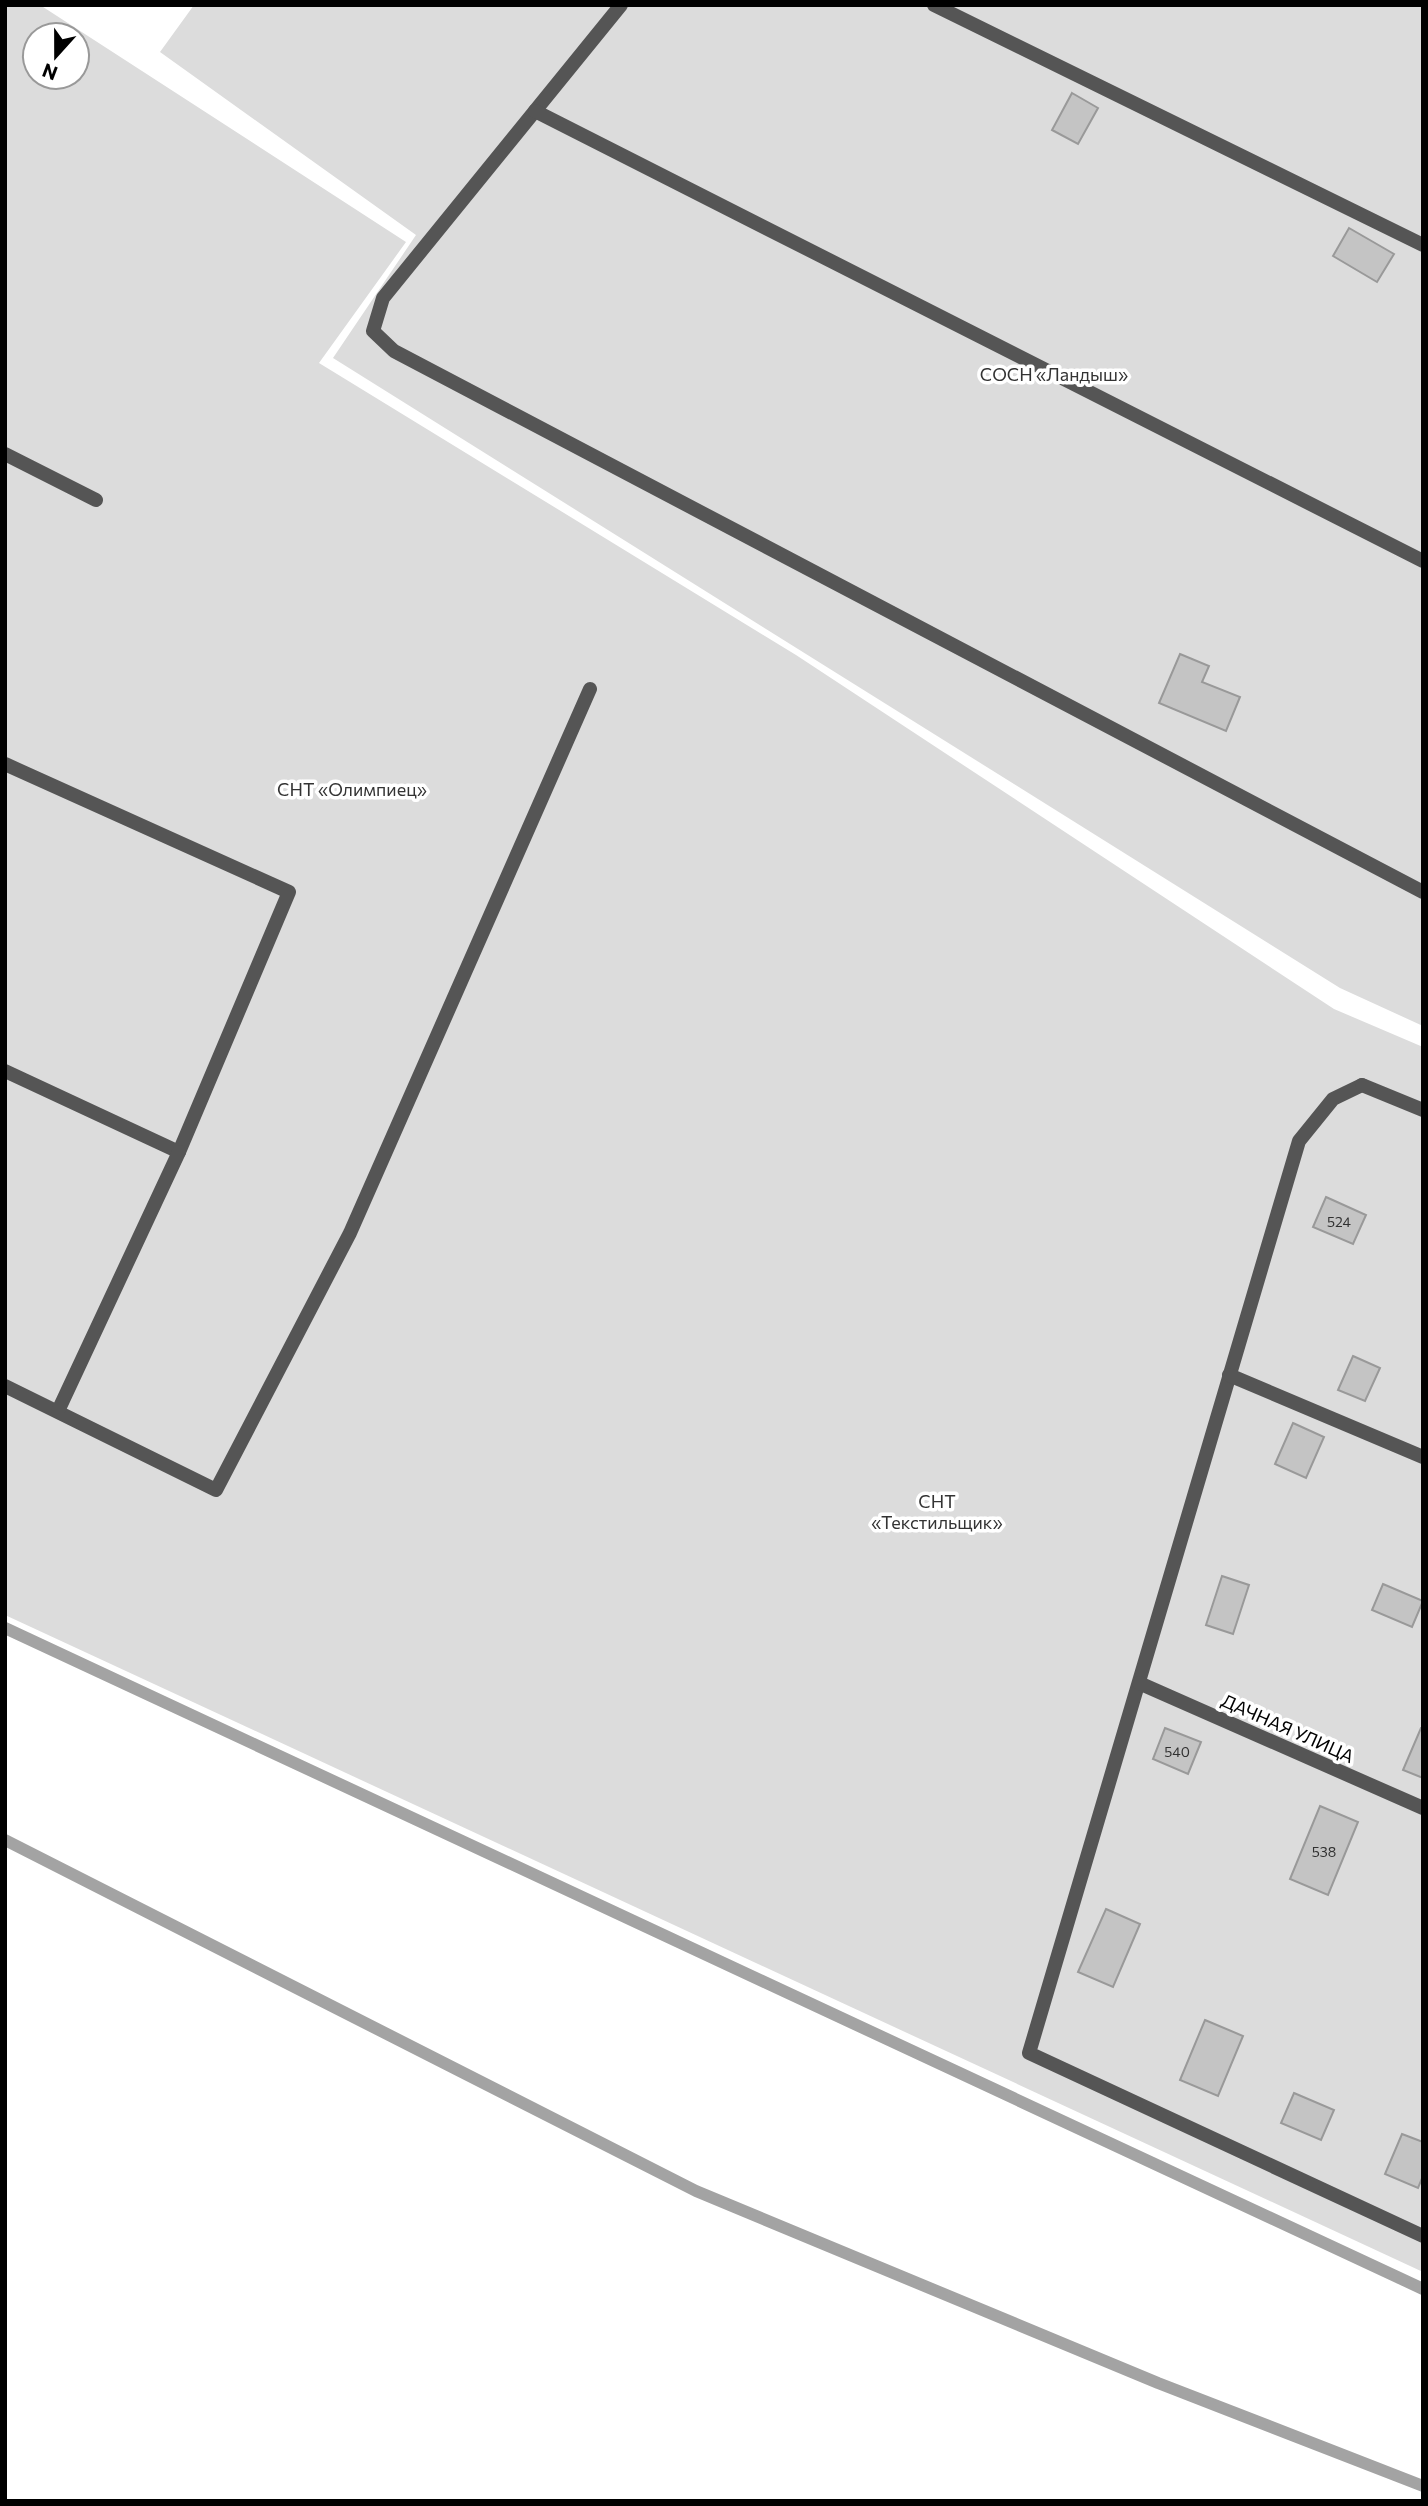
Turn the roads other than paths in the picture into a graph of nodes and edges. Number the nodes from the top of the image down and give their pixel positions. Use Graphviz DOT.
graph roads {
  1 [pos="621,5"];
  2 [pos="934,5"];
  3 [pos="535,111"];
  4 [pos="1423,245"];
  5 [pos="5,454"];
  6 [pos="96,500"];
  7 [pos="1423,561"];
  8 [pos="590,689"];
  9 [pos="5,764"];
  10 [pos="1423,892"];
  11 [pos="5,1071"];
  12 [pos="1423,1110"];
  13 [pos="179,1152"];
  14 [pos="1229,1375"];
  15 [pos="5,1386"];
  16 [pos="58,1410"];
  17 [pos="1423,1457"];
  18 [pos="1139,1682"];
  19 [pos="1423,1808"];
  20 [pos="1423,2236"];
  1 -- 3 [label="street"];
  2 -- 4 [label="street"];
  3 -- 7 [label="street"];
  3 -- 10 [label="street"];
  5 -- 6 [label="street"];
  8 -- 16 [label="street"];
  9 -- 13 [label="street"];
  11 -- 13 [label="street"];
  12 -- 14 [label="street"];
  13 -- 16 [label="street"];
  14 -- 17 [label="street"];
  14 -- 18 [label="street"];
  15 -- 16 [label="street"];
  18 -- 19 [label="street, ДАЧНАЯ УЛИЦА"];
  18 -- 20 [label="street"];
}
